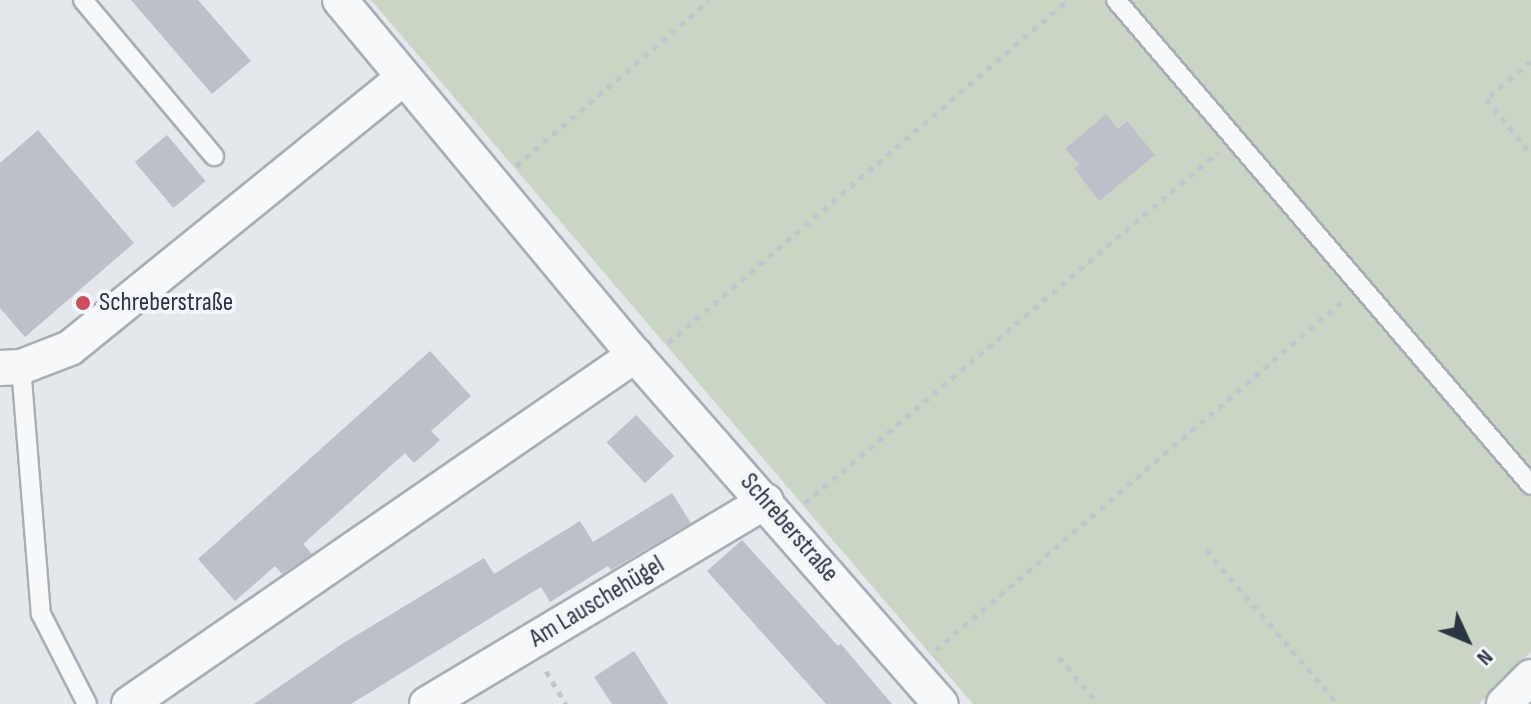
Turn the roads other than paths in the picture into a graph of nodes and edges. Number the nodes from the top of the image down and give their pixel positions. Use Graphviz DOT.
graph roads {
  1 [pos="83,0"];
  2 [pos="340,0"];
  3 [pos="1116,0"];
  4 [pos="404,78"];
  5 [pos="214,156"];
  6 [pos="640,360"];
  7 [pos="10,368"];
  8 [pos="1531,485"];
  9 [pos="775,511"];
  10 [pos="1531,677"];
  11 [pos="87,704"];
  12 [pos="129,704"];
  13 [pos="427,704"];
  14 [pos="941,704"];
  15 [pos="1504,704"];
  1 -- 5 [label="lane"];
  2 -- 4 [label="street, Schreberstraße"];
  3 -- 8 [label="lane"];
  4 -- 6 [label="street, Schreberstraße"];
  4 -- 7 [label="street"];
  6 -- 9 [label="street, Schreberstraße"];
  6 -- 12 [label="street"];
  7 -- 11 [label="lane"];
  9 -- 13 [label="street, Am Lauschehügel"];
  9 -- 14 [label="street, Schreberstraße"];
  10 -- 15 [label="street"];
}
